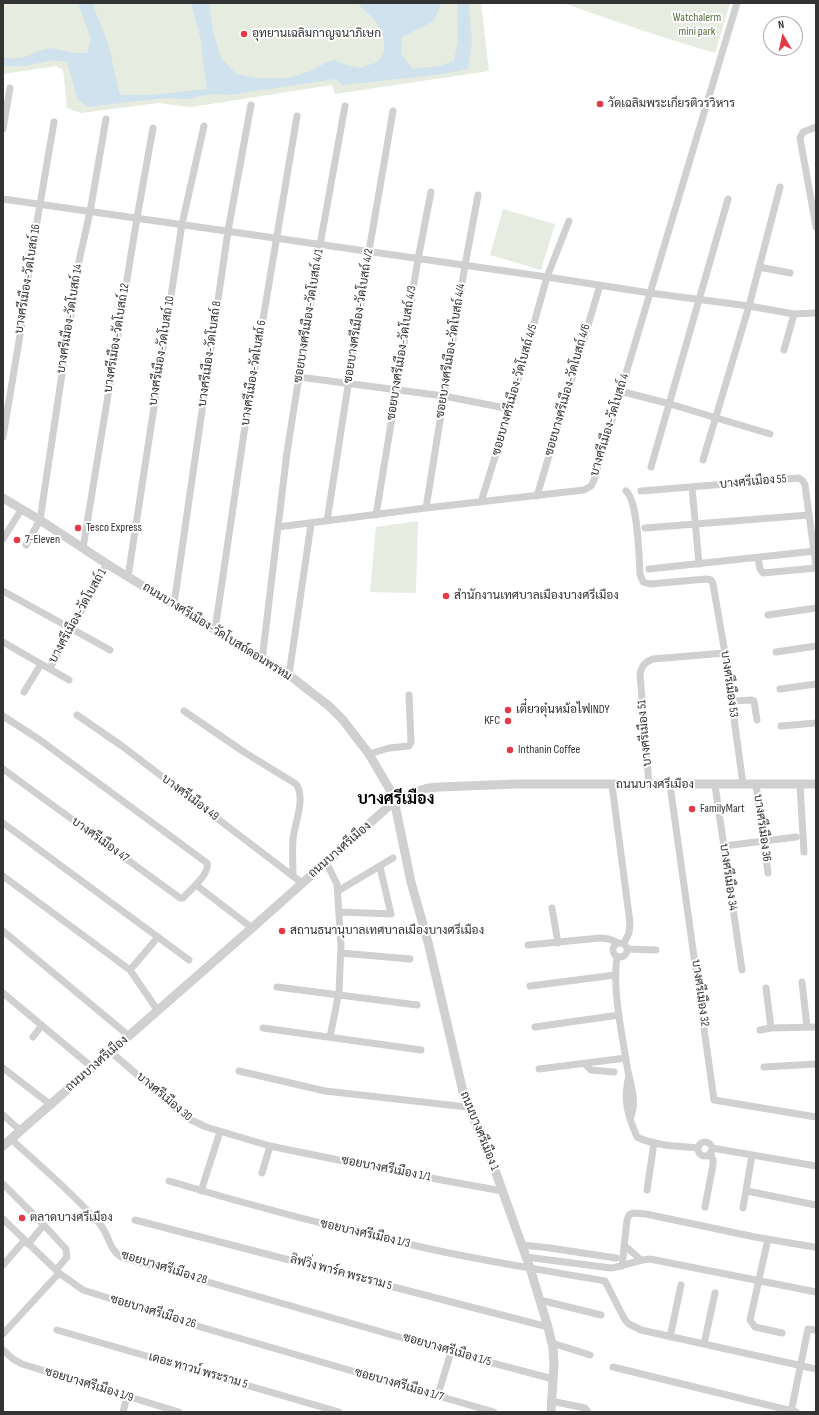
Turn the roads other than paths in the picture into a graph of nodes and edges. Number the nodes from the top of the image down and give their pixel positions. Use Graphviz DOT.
graph roads {
  1 [pos="737,3"];
  2 [pos="10,88"];
  3 [pos="251,105"];
  4 [pos="345,106"];
  5 [pos="393,111"];
  6 [pos="297,116"];
  7 [pos="106,119"];
  8 [pos="54,122"];
  9 [pos="204,126"];
  10 [pos="816,127"];
  11 [pos="153,128"];
  12 [pos="3,129"];
  13 [pos="780,187"];
  14 [pos="431,192"];
  15 [pos="478,195"];
  16 [pos="3,199"];
  17 [pos="728,200"];
  18 [pos="40,204"];
  19 [pos="90,212"];
  20 [pos="137,218"];
  21 [pos="569,220"];
  22 [pos="182,224"];
  23 [pos="816,227"];
  24 [pos="228,231"];
  25 [pos="276,238"];
  26 [pos="320,245"];
  27 [pos="369,251"];
  28 [pos="418,258"];
  29 [pos="465,265"];
  30 [pos="760,267"];
  31 [pos="790,273"];
  32 [pos="547,277"];
  33 [pos="600,285"];
  34 [pos="650,294"];
  35 [pos="699,300"];
  36 [pos="749,306"];
  37 [pos="816,313"];
  38 [pos="794,314"];
  39 [pos="784,350"];
  40 [pos="299,377"];
  41 [pos="348,383"];
  42 [pos="396,390"];
  43 [pos="620,391"];
  44 [pos="444,396"];
  45 [pos="670,404"];
  46 [pos="510,410"];
  47 [pos="716,418"];
  48 [pos="770,434"];
  49 [pos="3,437"];
  50 [pos="703,460"];
  51 [pos="651,467"];
  52 [pos="692,487"];
  53 [pos="626,491"];
  54 [pos="641,491"];
  55 [pos="537,496"];
  56 [pos="3,498"];
  57 [pos="481,502"];
  58 [pos="426,508"];
  59 [pos="21,510"];
  60 [pos="376,515"];
  61 [pos="809,515"];
  62 [pos="40,520"];
  63 [pos="326,521"];
  64 [pos="311,524"];
  65 [pos="695,524"];
  66 [pos="278,527"];
  67 [pos="646,528"];
  68 [pos="3,539"];
  69 [pos="26,545"];
  70 [pos="83,548"];
  71 [pos="815,552"];
  72 [pos="758,558"];
  73 [pos="107,564"];
  74 [pos="699,564"];
  75 [pos="816,567"];
  76 [pos="649,569"];
  77 [pos="128,576"];
  78 [pos="3,591"];
  79 [pos="174,604"];
  80 [pos="816,608"];
  81 [pos="768,615"];
  82 [pos="72,628"];
  83 [pos="215,630"];
  84 [pos="3,642"];
  85 [pos="816,646"];
  86 [pos="110,650"];
  87 [pos="776,652"];
  88 [pos="725,653"];
  89 [pos="262,660"];
  90 [pos="41,664"];
  91 [pos="50,668"];
  92 [pos="289,675"];
  93 [pos="69,680"];
  94 [pos="816,684"];
  95 [pos="780,689"];
  96 [pos="24,692"];
  97 [pos="409,695"];
  98 [pos="732,701"];
  99 [pos="184,711"];
  100 [pos="77,715"];
  101 [pos="4,717"];
  102 [pos="757,720"];
  103 [pos="816,723"];
  104 [pos="780,726"];
  105 [pos="369,754"];
  106 [pos="3,769"];
  107 [pos="670,784"];
  108 [pos="715,784"];
  109 [pos="743,784"];
  110 [pos="756,784"];
  111 [pos="800,784"];
  112 [pos="816,784"];
  113 [pos="612,785"];
  114 [pos="649,785"];
  115 [pos="395,801"];
  116 [pos="3,823"];
  117 [pos="796,837"];
  118 [pos="764,841"];
  119 [pos="724,846"];
  120 [pos="804,852"];
  121 [pos="393,858"];
  122 [pos="326,862"];
  123 [pos="380,867"];
  124 [pos="768,873"];
  125 [pos="3,876"];
  126 [pos="293,876"];
  127 [pos="302,883"];
  128 [pos="196,885"];
  129 [pos="338,891"];
  130 [pos="552,908"];
  131 [pos="339,912"];
  132 [pos="252,928"];
  133 [pos="3,931"];
  134 [pos="158,937"];
  135 [pos="558,943"];
  136 [pos="528,945"];
  137 [pos="622,945"];
  138 [pos="656,950"];
  139 [pos="341,953"];
  140 [pos="617,957"];
  141 [pos="410,959"];
  142 [pos="189,960"];
  143 [pos="130,970"];
  144 [pos="742,970"];
  145 [pos="615,974"];
  146 [pos="802,982"];
  147 [pos="530,986"];
  148 [pos="276,987"];
  149 [pos="766,988"];
  150 [pos="3,993"];
  151 [pos="339,995"];
  152 [pos="417,1005"];
  153 [pos="158,1011"];
  154 [pos="619,1015"];
  155 [pos="42,1025"];
  156 [pos="535,1027"];
  157 [pos="807,1027"];
  158 [pos="816,1027"];
  159 [pos="263,1028"];
  160 [pos="771,1028"];
  161 [pos="760,1030"];
  162 [pos="129,1036"];
  163 [pos="33,1037"];
  164 [pos="330,1037"];
  165 [pos="421,1050"];
  166 [pos="111,1052"];
  167 [pos="626,1058"];
  168 [pos="585,1064"];
  169 [pos="816,1064"];
  170 [pos="764,1067"];
  171 [pos="3,1068"];
  172 [pos="93,1068"];
  173 [pos="539,1069"];
  174 [pos="239,1071"];
  175 [pos="614,1072"];
  176 [pos="51,1105"];
  177 [pos="467,1107"];
  178 [pos="3,1114"];
  179 [pos="816,1117"];
  180 [pos="21,1130"];
  181 [pos="220,1132"];
  182 [pos="11,1139"];
  183 [pos="654,1143"];
  184 [pos="3,1146"];
  185 [pos="270,1146"];
  186 [pos="698,1148"];
  187 [pos="711,1151"];
  188 [pos="752,1155"];
  189 [pos="816,1166"];
  190 [pos="262,1173"];
  191 [pos="169,1181"];
  192 [pos="3,1184"];
  193 [pos="647,1190"];
  194 [pos="201,1191"];
  195 [pos="502,1191"];
  196 [pos="747,1191"];
  197 [pos="816,1205"];
  198 [pos="705,1207"];
  199 [pos="743,1208"];
  200 [pos="3,1219"];
  201 [pos="135,1220"];
  202 [pos="44,1225"];
  203 [pos="768,1239"];
  204 [pos="26,1242"];
  205 [pos="522,1245"];
  206 [pos="624,1245"];
  207 [pos="814,1247"];
  208 [pos="526,1257"];
  209 [pos="616,1258"];
  210 [pos="640,1260"];
  211 [pos="3,1265"];
  212 [pos="622,1266"];
  213 [pos="530,1268"];
  214 [pos="58,1272"];
  215 [pos="759,1281"];
  216 [pos="681,1285"];
  217 [pos="816,1292"];
  218 [pos="715,1293"];
  219 [pos="540,1300"];
  220 [pos="602,1315"];
  221 [pos="341,1320"];
  222 [pos="548,1327"];
  223 [pos="57,1330"];
  224 [pos="816,1330"];
  225 [pos="782,1333"];
  226 [pos="3,1334"];
  227 [pos="670,1337"];
  228 [pos="552,1343"];
  229 [pos="704,1344"];
  230 [pos="3,1350"];
  231 [pos="451,1352"];
  232 [pos="590,1355"];
  233 [pos="327,1364"];
  234 [pos="801,1365"];
  235 [pos="613,1367"];
  236 [pos="816,1369"];
  237 [pos="553,1380"];
  238 [pos="440,1388"];
  239 [pos="127,1397"];
  240 [pos="551,1401"];
  241 [pos="123,1412"];
  242 [pos="179,1412"];
  243 [pos="339,1412"];
  244 [pos="494,1412"];
  245 [pos="551,1412"];
  246 [pos="588,1412"];
  247 [pos="793,1412"];
  1 -- 34 [label="street, บางศรีเมือง-วัดโบสถ์ 4"];
  2 -- 12 [label="street"];
  3 -- 24 [label="street, บางศรีเมือง-วัดโบสถ์ 8"];
  4 -- 26 [label="street, ซอยบางศรีเมือง-วัดโบสถ์ 4/1"];
  5 -- 27 [label="street, ซอยบางศรีเมือง-วัดโบสถ์ 4/2"];
  6 -- 25 [label="street, บางศรีเมือง-วัดโบสถ์ 6"];
  7 -- 19 [label="street, บางศรีเมือง-วัดโบสถ์ 14"];
  8 -- 18 [label="street, บางศรีเมือง-วัดโบสถ์ 16"];
  9 -- 22 [label="street, บางศรีเมือง-วัดโบสถ์ 10"];
  10 -- 23 [label="street"];
  11 -- 20 [label="street, บางศรีเมือง-วัดโบสถ์ 12"];
  13 -- 30 [label="street"];
  14 -- 28 [label="street, ซอยบางศรีเมือง-วัดโบสถ์ 4/3"];
  15 -- 29 [label="street, ซอยบางศรีเมือง-วัดโบสถ์ 4/4"];
  16 -- 18 [label="street"];
  17 -- 35 [label="street"];
  18 -- 19 [label="street"];
  18 -- 49 [label="street, บางศรีเมือง-วัดโบสถ์ 16"];
  19 -- 20 [label="street"];
  19 -- 62 [label="street, บางศรีเมือง-วัดโบสถ์ 14"];
  20 -- 22 [label="street"];
  20 -- 70 [label="street, บางศรีเมือง-วัดโบสถ์ 12"];
  21 -- 32 [label="street, ซอยบางศรีเมือง-วัดโบสถ์ 4/5"];
  22 -- 24 [label="street"];
  22 -- 77 [label="street, บางศรีเมือง-วัดโบสถ์ 10"];
  24 -- 25 [label="street"];
  24 -- 79 [label="street, บางศรีเมือง-วัดโบสถ์ 8"];
  25 -- 26 [label="street"];
  25 -- 83 [label="street, บางศรีเมือง-วัดโบสถ์ 6"];
  26 -- 27 [label="street"];
  26 -- 40 [label="street, ซอยบางศรีเมือง-วัดโบสถ์ 4/1"];
  27 -- 28 [label="street"];
  27 -- 41 [label="street, ซอยบางศรีเมือง-วัดโบสถ์ 4/2"];
  28 -- 29 [label="street"];
  28 -- 42 [label="street, ซอยบางศรีเมือง-วัดโบสถ์ 4/3"];
  29 -- 32 [label="street"];
  29 -- 44 [label="street, ซอยบางศรีเมือง-วัดโบสถ์ 4/4"];
  30 -- 31 [label="street"];
  30 -- 36 [label="street"];
  32 -- 33 [label="street"];
  32 -- 46 [label="street, ซอยบางศรีเมือง-วัดโบสถ์ 4/5"];
  33 -- 34 [label="street"];
  33 -- 55 [label="street, ซอยบางศรีเมือง-วัดโบสถ์ 4/6"];
  34 -- 35 [label="street"];
  34 -- 43 [label="street, บางศรีเมือง-วัดโบสถ์ 4"];
  35 -- 36 [label="street"];
  35 -- 45 [label="street"];
  36 -- 38 [label="street"];
  36 -- 47 [label="street"];
  37 -- 38 [label="street"];
  38 -- 39 [label="street"];
  40 -- 41 [label="street"];
  40 -- 66 [label="street, ซอยบางศรีเมือง-วัดโบสถ์ 4/1"];
  41 -- 42 [label="street"];
  41 -- 63 [label="street, ซอยบางศรีเมือง-วัดโบสถ์ 4/2"];
  42 -- 44 [label="street"];
  42 -- 60 [label="street, ซอยบางศรีเมือง-วัดโบสถ์ 4/3"];
  43 -- 45 [label="street"];
  43 -- 55 [label="street, บางศรีเมือง-วัดโบสถ์ 4"];
  44 -- 46 [label="street"];
  44 -- 58 [label="street, ซอยบางศรีเมือง-วัดโบสถ์ 4/4"];
  45 -- 47 [label="street"];
  45 -- 51 [label="street"];
  46 -- 57 [label="street, ซอยบางศรีเมือง-วัดโบสถ์ 4/5"];
  47 -- 48 [label="street"];
  47 -- 50 [label="street"];
  52 -- 54 [label="street, บางศรีเมือง 55"];
  52 -- 61 [label="street, บางศรีเมือง 55"];
  52 -- 65 [label="street"];
  53 -- 88 [label="street, บางศรีเมือง 53"];
  55 -- 57 [label="street, บางศรีเมือง-วัดโบสถ์ 4"];
  56 -- 59 [label="street, ถนนบางศรีเมือง-วัดโบสถ์ดอนพรหม"];
  57 -- 58 [label="street, บางศรีเมือง-วัดโบสถ์ 4"];
  58 -- 60 [label="street, บางศรีเมือง-วัดโบสถ์ 4"];
  59 -- 62 [label="street, ถนนบางศรีเมือง-วัดโบสถ์ดอนพรหม"];
  59 -- 68 [label="street"];
  60 -- 63 [label="street, บางศรีเมือง-วัดโบสถ์ 4"];
  61 -- 65 [label="street"];
  61 -- 71 [label="street, บางศรีเมือง 55"];
  62 -- 69 [label="street"];
  62 -- 70 [label="street, ถนนบางศรีเมือง-วัดโบสถ์ดอนพรหม"];
  63 -- 64 [label="street, บางศรีเมือง-วัดโบสถ์ 4"];
  64 -- 66 [label="street, บางศรีเมือง-วัดโบสถ์ 4"];
  64 -- 92 [label="street"];
  65 -- 67 [label="street"];
  65 -- 74 [label="street"];
  66 -- 89 [label="street"];
  70 -- 73 [label="street, ถนนบางศรีเมือง-วัดโบสถ์ดอนพรหม"];
  71 -- 72 [label="street"];
  71 -- 75 [label="street, บางศรีเมือง 55"];
  72 -- 74 [label="street"];
  72 -- 75 [label="street"];
  73 -- 77 [label="street, ถนนบางศรีเมือง-วัดโบสถ์ดอนพรหม"];
  73 -- 82 [label="street, บางศรีเมือง-วัดโบสถ์ 1"];
  74 -- 76 [label="street"];
  77 -- 79 [label="street, ถนนบางศรีเมือง-วัดโบสถ์ดอนพรหม"];
  78 -- 82 [label="street"];
  79 -- 83 [label="street, ถนนบางศรีเมือง-วัดโบสถ์ดอนพรหม"];
  80 -- 81 [label="street"];
  82 -- 86 [label="street"];
  82 -- 91 [label="street, บางศรีเมือง-วัดโบสถ์ 1"];
  83 -- 89 [label="street, ถนนบางศรีเมือง-วัดโบสถ์ดอนพรหม"];
  84 -- 90 [label="street"];
  85 -- 87 [label="street"];
  88 -- 98 [label="street, บางศรีเมือง 53"];
  88 -- 114 [label="street, บางศรีเมือง 51"];
  89 -- 92 [label="street, ถนนบางศรีเมือง-วัดโบสถ์ดอนพรหม"];
  90 -- 91 [label="street"];
  90 -- 96 [label="street"];
  91 -- 93 [label="street"];
  92 -- 105 [label="street, ถนนบางศรีเมือง-วัดโบสถ์ดอนพรหม"];
  94 -- 95 [label="street"];
  97 -- 105 [label="street"];
  98 -- 102 [label="street"];
  98 -- 109 [label="street, บางศรีเมือง 53"];
  99 -- 126 [label="street"];
  100 -- 126 [label="street, บางศรีเมือง 49"];
  101 -- 128 [label="street, บางศรีเมือง 47"];
  103 -- 104 [label="street"];
  105 -- 115 [label="street, ถนนบางศรีเมือง-วัดโบสถ์ดอนพรหม"];
  106 -- 128 [label="street, บางศรีเมือง 47"];
  107 -- 108 [label="street, ถนนบางศรีเมือง"];
  107 -- 114 [label="street, ถนนบางศรีเมือง"];
  107 -- 179 [label="street, บางศรีเมือง 32"];
  108 -- 109 [label="street, ถนนบางศรีเมือง"];
  108 -- 119 [label="street, บางศรีเมือง 34"];
  109 -- 110 [label="street, ถนนบางศรีเมือง"];
  110 -- 111 [label="street, ถนนบางศรีเมือง"];
  110 -- 118 [label="street, บางศรีเมือง 36"];
  111 -- 112 [label="street, ถนนบางศรีเมือง"];
  111 -- 120 [label="street"];
  113 -- 114 [label="street, ถนนบางศรีเมือง"];
  113 -- 115 [label="street, ถนนบางศรีเมือง"];
  113 -- 137 [label="street"];
  115 -- 122 [label="street, ถนนบางศรีเมือง"];
  115 -- 177 [label="street, ถนนบางศรีเมือง 1"];
  116 -- 134 [label="street"];
  117 -- 118 [label="street"];
  118 -- 119 [label="street"];
  118 -- 124 [label="street, บางศรีเมือง 36"];
  119 -- 144 [label="street, บางศรีเมือง 34"];
  121 -- 123 [label="street"];
  122 -- 127 [label="street, ถนนบางศรีเมือง"];
  122 -- 129 [label="street"];
  123 -- 129 [label="street"];
  123 -- 131 [label="street"];
  125 -- 143 [label="street"];
  126 -- 127 [label="street, บางศรีเมือง 49"];
  127 -- 132 [label="street, ถนนบางศรีเมือง"];
  128 -- 132 [label="street"];
  129 -- 131 [label="street"];
  130 -- 135 [label="street"];
  131 -- 139 [label="street"];
  132 -- 153 [label="street, ถนนบางศรีเมือง"];
  133 -- 162 [label="street"];
  134 -- 142 [label="street"];
  134 -- 143 [label="street"];
  135 -- 136 [label="street"];
  135 -- 137 [label="street"];
  137 -- 138 [label="street"];
  137 -- 140 [label="street"];
  137 -- 140 [label="street"];
  139 -- 141 [label="street"];
  139 -- 151 [label="street"];
  140 -- 145 [label="street"];
  143 -- 153 [label="street"];
  145 -- 147 [label="street"];
  145 -- 154 [label="street"];
  146 -- 157 [label="street"];
  148 -- 151 [label="street"];
  149 -- 160 [label="street"];
  150 -- 155 [label="street"];
  151 -- 152 [label="street"];
  151 -- 164 [label="street"];
  153 -- 162 [label="street, ถนนบางศรีเมือง"];
  154 -- 156 [label="street"];
  154 -- 167 [label="street"];
  155 -- 163 [label="street"];
  155 -- 172 [label="street"];
  157 -- 158 [label="street"];
  157 -- 160 [label="street"];
  159 -- 164 [label="street"];
  160 -- 161 [label="street"];
  162 -- 166 [label="street, ถนนบางศรีเมือง"];
  164 -- 165 [label="street"];
  166 -- 172 [label="street, ถนนบางศรีเมือง"];
  166 -- 181 [label="street, บางศรีเมือง 30"];
  167 -- 168 [label="street"];
  167 -- 183 [label="street"];
  168 -- 173 [label="street"];
  168 -- 175 [label="street"];
  169 -- 170 [label="street"];
  171 -- 176 [label="street"];
  172 -- 176 [label="street, ถนนบางศรีเมือง"];
  174 -- 177 [label="street"];
  176 -- 180 [label="street, ถนนบางศรีเมือง"];
  177 -- 195 [label="street, ถนนบางศรีเมือง 1"];
  178 -- 180 [label="street"];
  180 -- 182 [label="street, ถนนบางศรีเมือง"];
  181 -- 185 [label="street, บางศรีเมือง 30"];
  181 -- 194 [label="street"];
  182 -- 184 [label="street, ถนนบางศรีเมือง"];
  182 -- 221 [label="street, ซอยบางศรีเมือง 28"];
  183 -- 186 [label="street"];
  183 -- 193 [label="street"];
  185 -- 190 [label="street"];
  185 -- 195 [label="street, ซอยบางศรีเมือง 1/1"];
  186 -- 187 [label="street"];
  186 -- 187 [label="street"];
  187 -- 188 [label="street"];
  187 -- 198 [label="street"];
  188 -- 189 [label="street"];
  188 -- 196 [label="street"];
  191 -- 194 [label="street, ซอยบางศรีเมือง 1/3"];
  192 -- 202 [label="street"];
  194 -- 213 [label="street, ซอยบางศรีเมือง 1/3"];
  195 -- 205 [label="street, ถนนบางศรีเมือง 1"];
  196 -- 197 [label="street"];
  196 -- 199 [label="street"];
  200 -- 204 [label="street, ซอยบางศรีเมือง 26"];
  201 -- 222 [label="street, ลิฟวิ่ง พาร์ค พระราม 5"];
  202 -- 204 [label="street"];
  202 -- 214 [label="street"];
  203 -- 206 [label="street"];
  203 -- 207 [label="street"];
  203 -- 215 [label="street"];
  204 -- 211 [label="street"];
  204 -- 214 [label="street, ซอยบางศรีเมือง 26"];
  205 -- 208 [label="street, ถนนบางศรีเมือง 1"];
  205 -- 209 [label="street"];
  206 -- 210 [label="street"];
  206 -- 212 [label="street"];
  208 -- 212 [label="street"];
  208 -- 213 [label="street, ถนนบางศรีเมือง 1"];
  210 -- 212 [label="street"];
  210 -- 215 [label="street"];
  213 -- 219 [label="street, ถนนบางศรีเมือง 1"];
  213 -- 227 [label="street, ซอยบางศรีเมือง 1/3"];
  214 -- 226 [label="street"];
  214 -- 233 [label="street, ซอยบางศรีเมือง 26"];
  215 -- 217 [label="street"];
  215 -- 225 [label="street"];
  216 -- 227 [label="street"];
  218 -- 229 [label="street"];
  219 -- 220 [label="street"];
  219 -- 222 [label="street, ถนนบางศรีเมือง 1"];
  221 -- 231 [label="street, ซอยบางศรีเมือง 1/5"];
  222 -- 228 [label="street, ถนนบางศรีเมือง 1"];
  223 -- 243 [label="street, เดอะ ทาวน์ พระราม 5"];
  224 -- 234 [label="street"];
  227 -- 229 [label="street"];
  228 -- 232 [label="street"];
  228 -- 237 [label="street, ถนนบางศรีเมือง 1"];
  229 -- 234 [label="street"];
  230 -- 239 [label="street, ซอยบางศรีเมือง 1/9"];
  231 -- 237 [label="street, ซอยบางศรีเมือง 1/5"];
  231 -- 238 [label="street"];
  233 -- 244 [label="street, ซอยบางศรีเมือง 1/7"];
  234 -- 236 [label="street"];
  234 -- 247 [label="street"];
  235 -- 247 [label="street"];
  237 -- 240 [label="street, ถนนบางศรีเมือง 1"];
  239 -- 241 [label="street"];
  239 -- 242 [label="street, ซอยบางศรีเมือง 1/9"];
  240 -- 245 [label="street, ถนนบางศรีเมือง 1"];
  240 -- 246 [label="street"];
}
